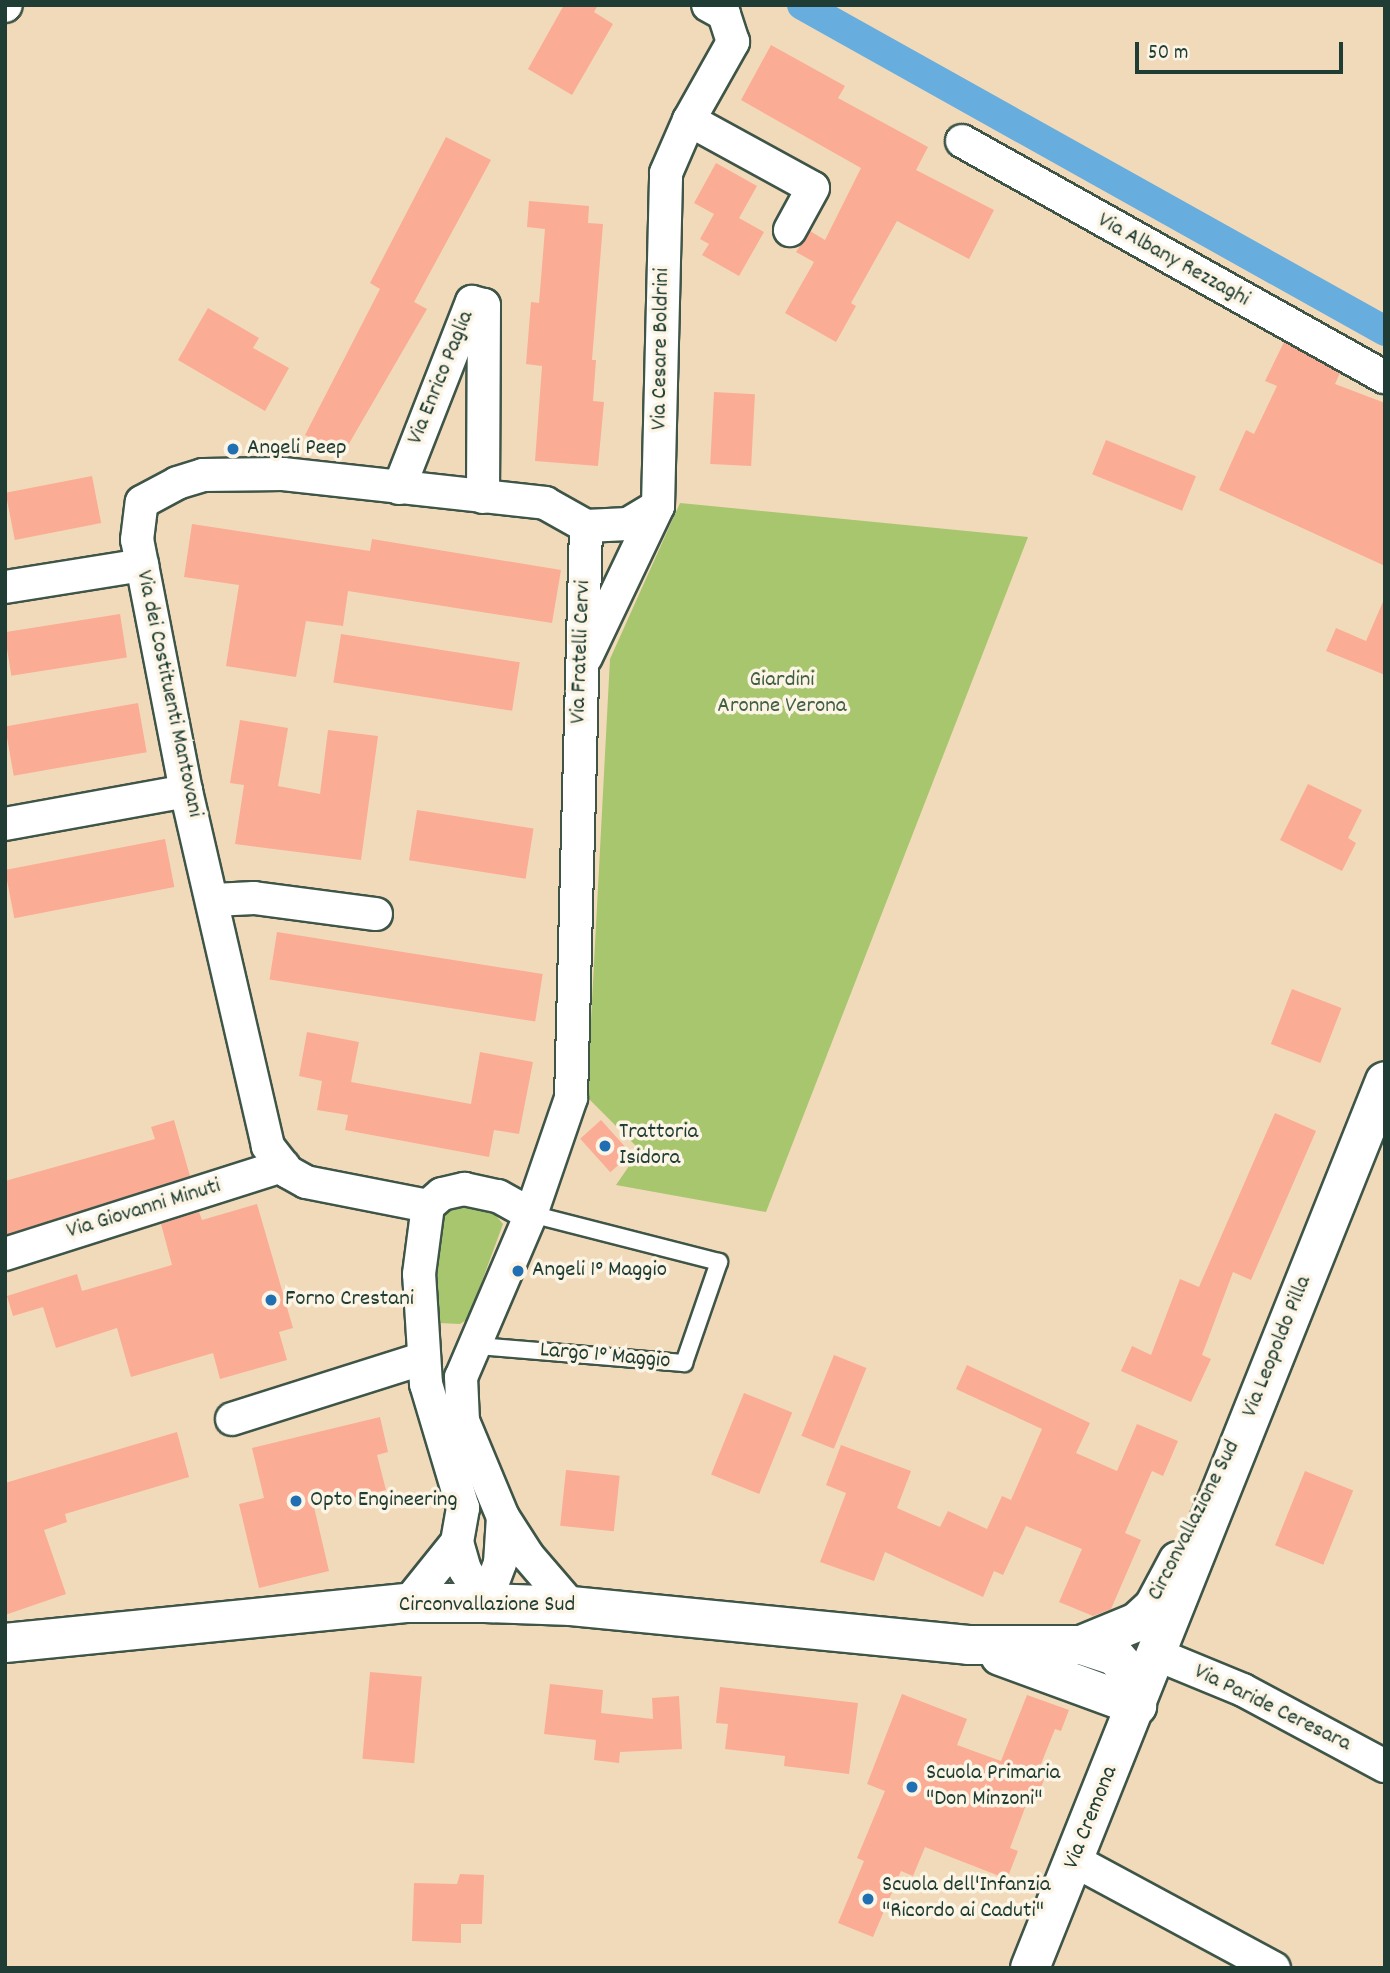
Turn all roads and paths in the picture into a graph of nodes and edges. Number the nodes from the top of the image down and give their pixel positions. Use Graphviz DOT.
graph roads {
  1 [pos="708,5"];
  2 [pos="689,120"];
  3 [pos="962,141"];
  4 [pos="790,229"];
  5 [pos="1385,377"];
  6 [pos="399,488"];
  7 [pos="483,497"];
  8 [pos="659,506"];
  9 [pos="586,526"];
  10 [pos="142,565"];
  11 [pos="5,587"];
  12 [pos="582,666"];
  13 [pos="186,791"];
  14 [pos="5,824"];
  15 [pos="214,901"];
  16 [pos="376,914"];
  17 [pos="1385,1081"];
  18 [pos="284,1166"];
  19 [pos="428,1206"];
  20 [pos="531,1214"];
  21 [pos="5,1254"];
  22 [pos="477,1346"];
  23 [pos="424,1358"];
  24 [pos="1257,1399"];
  25 [pos="232,1419"];
  26 [pos="503,1517"];
  27 [pos="457,1542"];
  28 [pos="408,1603"];
  29 [pos="485,1603"];
  30 [pos="571,1606"];
  31 [pos="5,1643"];
  32 [pos="968,1645"];
  33 [pos="1081,1645"];
  34 [pos="1158,1655"];
  35 [pos="1137,1706"];
  36 [pos="1385,1766"];
  37 [pos="1075,1861"];
  38 [pos="1030,1968"];
  39 [pos="1273,1968"];
  1 -- 2 [label="street, Via Cesare Boldrini"];
  2 -- 4 [label="street"];
  2 -- 8 [label="street, Via Cesare Boldrini"];
  3 -- 5 [label="street, Via Albany Rezzaghi"];
  6 -- 7 [label="street"];
  6 -- 7 [label="street, Via Enrico Paglia"];
  6 -- 10 [label="street, Via dei Costituenti Mantovani"];
  7 -- 9 [label="street"];
  8 -- 9 [label="street"];
  8 -- 12 [label="street"];
  9 -- 12 [label="street, Via Fratelli Cervi"];
  10 -- 11 [label="street"];
  10 -- 13 [label="street, Via dei Costituenti Mantovani"];
  12 -- 20 [label="street, Via Fratelli Cervi"];
  13 -- 14 [label="street"];
  13 -- 15 [label="street, Via dei Costituenti Mantovani"];
  15 -- 16 [label="street"];
  15 -- 18 [label="street, Via dei Costituenti Mantovani"];
  17 -- 24 [label="main road, Via Leopoldo Pilla"];
  18 -- 19 [label="street, Via dei Costituenti Mantovani"];
  18 -- 21 [label="street, Via Giovanni Minuti"];
  19 -- 20 [label="street, Largo 1° Maggio"];
  19 -- 23 [label="street"];
  20 -- 22 [label="street"];
  20 -- 22 [label="lane, Largo 1° Maggio"];
  22 -- 26 [label="street"];
  23 -- 25 [label="street"];
  23 -- 27 [label="street"];
  24 -- 33 [label="main road, Circonvallazione Sud"];
  24 -- 34 [label="main road, Via Leopoldo Pilla"];
  26 -- 29 [label="street"];
  26 -- 30 [label="street"];
  27 -- 28 [label="street"];
  27 -- 29 [label="street"];
  28 -- 29 [label="main road, Circonvallazione Sud"];
  28 -- 31 [label="main road, Circonvallazione Sud"];
  29 -- 30 [label="main road, Circonvallazione Sud"];
  30 -- 32 [label="main road, Circonvallazione Sud"];
  32 -- 33 [label="main road, Circonvallazione Sud"];
  32 -- 35 [label="main road, Circonvallazione Sud"];
  33 -- 35 [label="main road, Circonvallazione Sud"];
  34 -- 35 [label="main road, Via Cremona"];
  34 -- 36 [label="street, Via Paride Ceresara"];
  35 -- 37 [label="main road, Via Cremona"];
  37 -- 38 [label="main road, Via Cremona"];
  37 -- 39 [label="street"];
}
